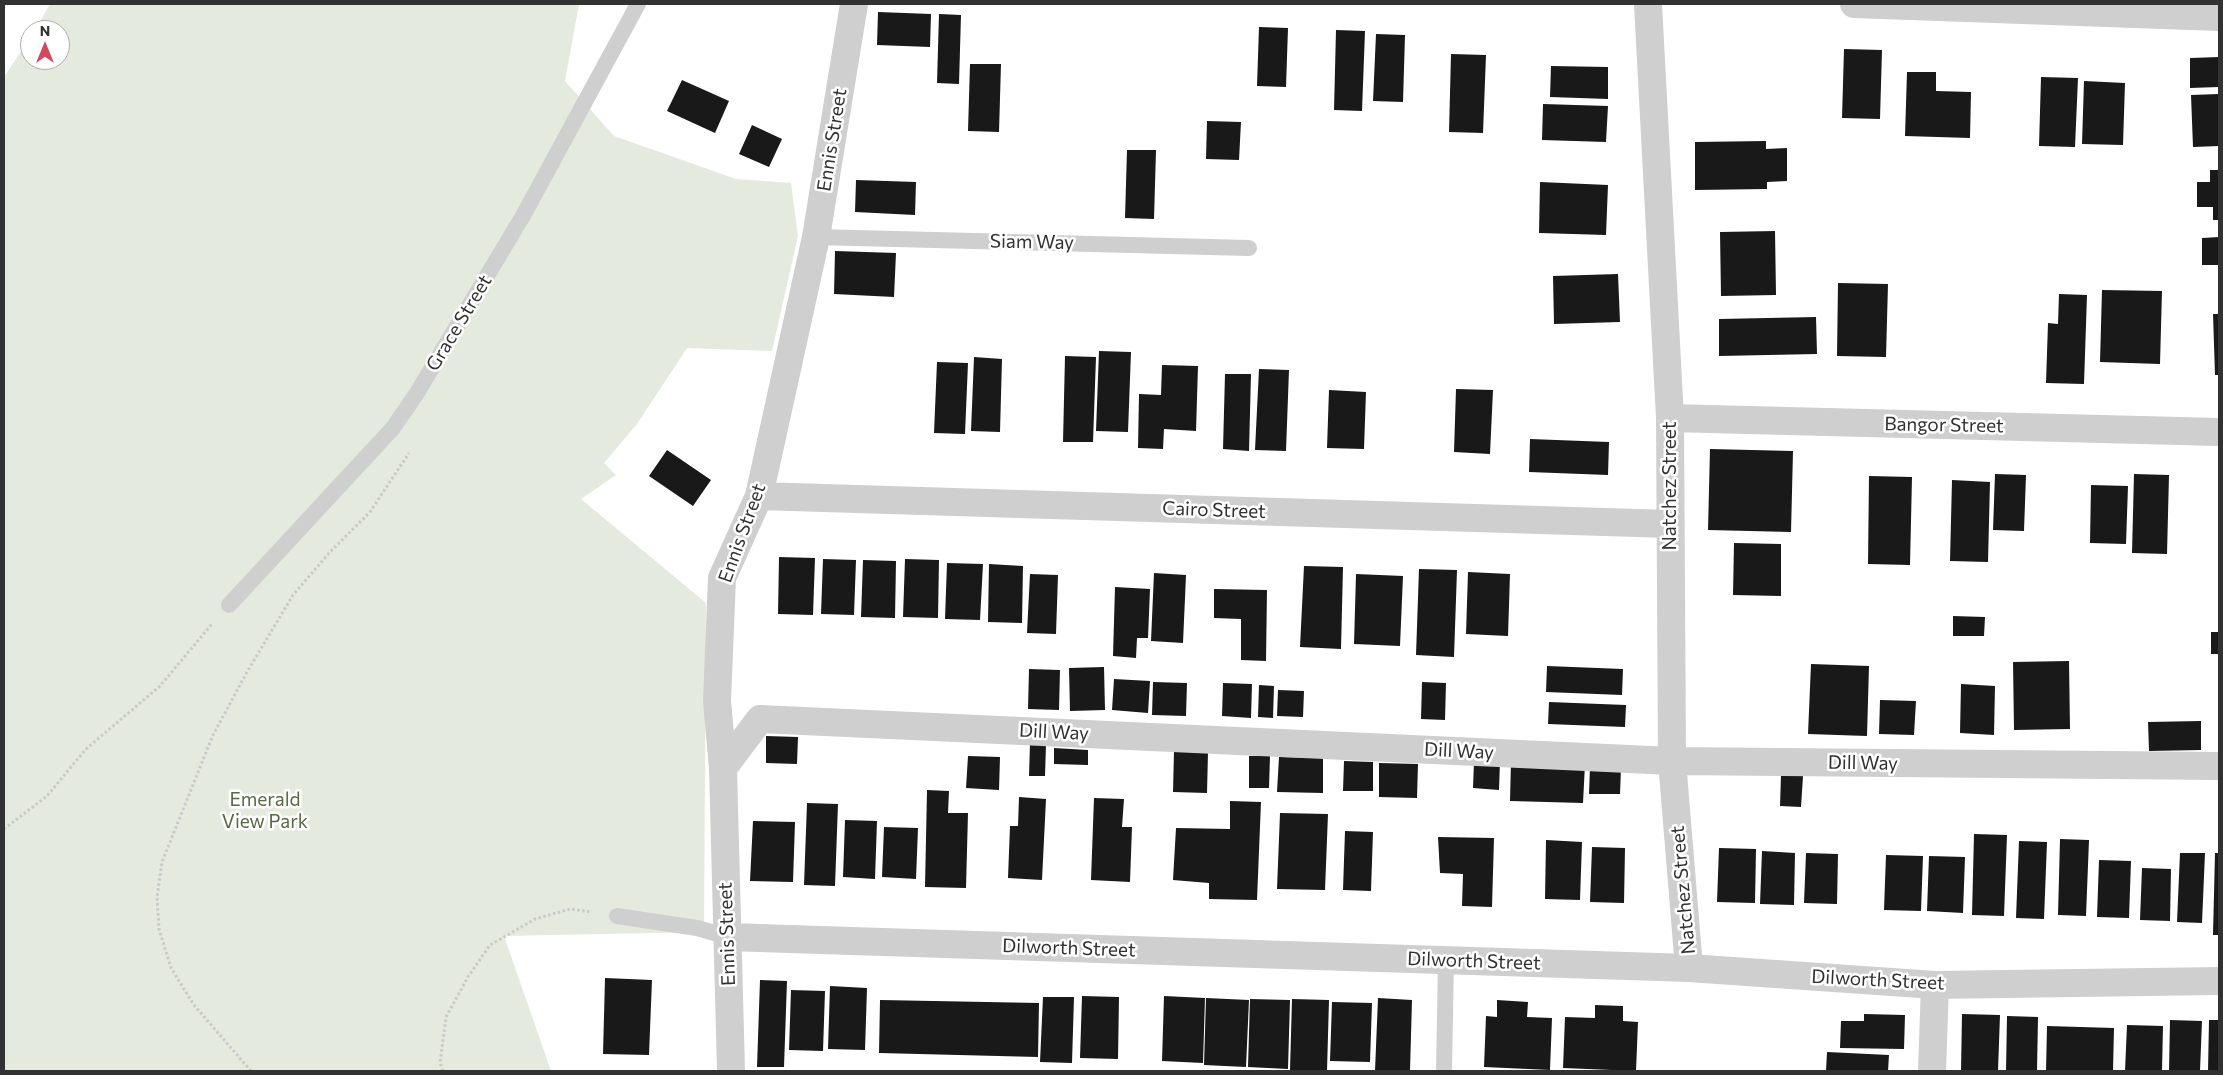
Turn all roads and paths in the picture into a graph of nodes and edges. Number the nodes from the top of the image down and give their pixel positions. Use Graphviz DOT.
graph roads {
  1 [pos="638,4"];
  2 [pos="854,4"];
  3 [pos="1648,4"];
  4 [pos="1854,4"];
  5 [pos="2219,18"];
  6 [pos="816,237"];
  7 [pos="1248,248"];
  8 [pos="1670,418"];
  9 [pos="2219,432"];
  10 [pos="410,450"];
  11 [pos="759,496"];
  12 [pos="1670,524"];
  13 [pos="229,605"];
  14 [pos="1672,761"];
  15 [pos="2219,766"];
  16 [pos="722,768"];
  17 [pos="4,829"];
  18 [pos="617,916"];
  19 [pos="728,937"];
  20 [pos="1446,960"];
  21 [pos="1689,968"];
  22 [pos="2219,981"];
  23 [pos="1935,984"];
  24 [pos="251,1071"];
  25 [pos="442,1071"];
  26 [pos="731,1071"];
  27 [pos="1444,1071"];
  28 [pos="1932,1071"];
  1 -- 13 [label="lane, Grace Street"];
  2 -- 6 [label="street, Ennis Street"];
  3 -- 8 [label="street, Natchez Street"];
  4 -- 5 [label="street"];
  6 -- 7 [label="lane, Siam Way"];
  6 -- 11 [label="street, Ennis Street"];
  8 -- 9 [label="street, Bangor Street"];
  8 -- 12 [label="street, Natchez Street"];
  10 -- 24 [label="path"];
  11 -- 12 [label="street, Cairo Street"];
  11 -- 16 [label="street, Ennis Street"];
  12 -- 14 [label="street, Natchez Street"];
  13 -- 17 [label="path"];
  14 -- 15 [label="street, Dill Way"];
  14 -- 16 [label="street, Dill Way"];
  14 -- 21 [label="street, Natchez Street"];
  16 -- 19 [label="street, Ennis Street"];
  18 -- 19 [label="lane"];
  18 -- 25 [label="path"];
  19 -- 20 [label="street, Dilworth Street"];
  19 -- 26 [label="street, Ennis Street"];
  20 -- 21 [label="street, Dilworth Street"];
  20 -- 27 [label="lane"];
  21 -- 23 [label="street, Dilworth Street"];
  22 -- 23 [label="street, Dilworth Street"];
  23 -- 28 [label="street"];
}
